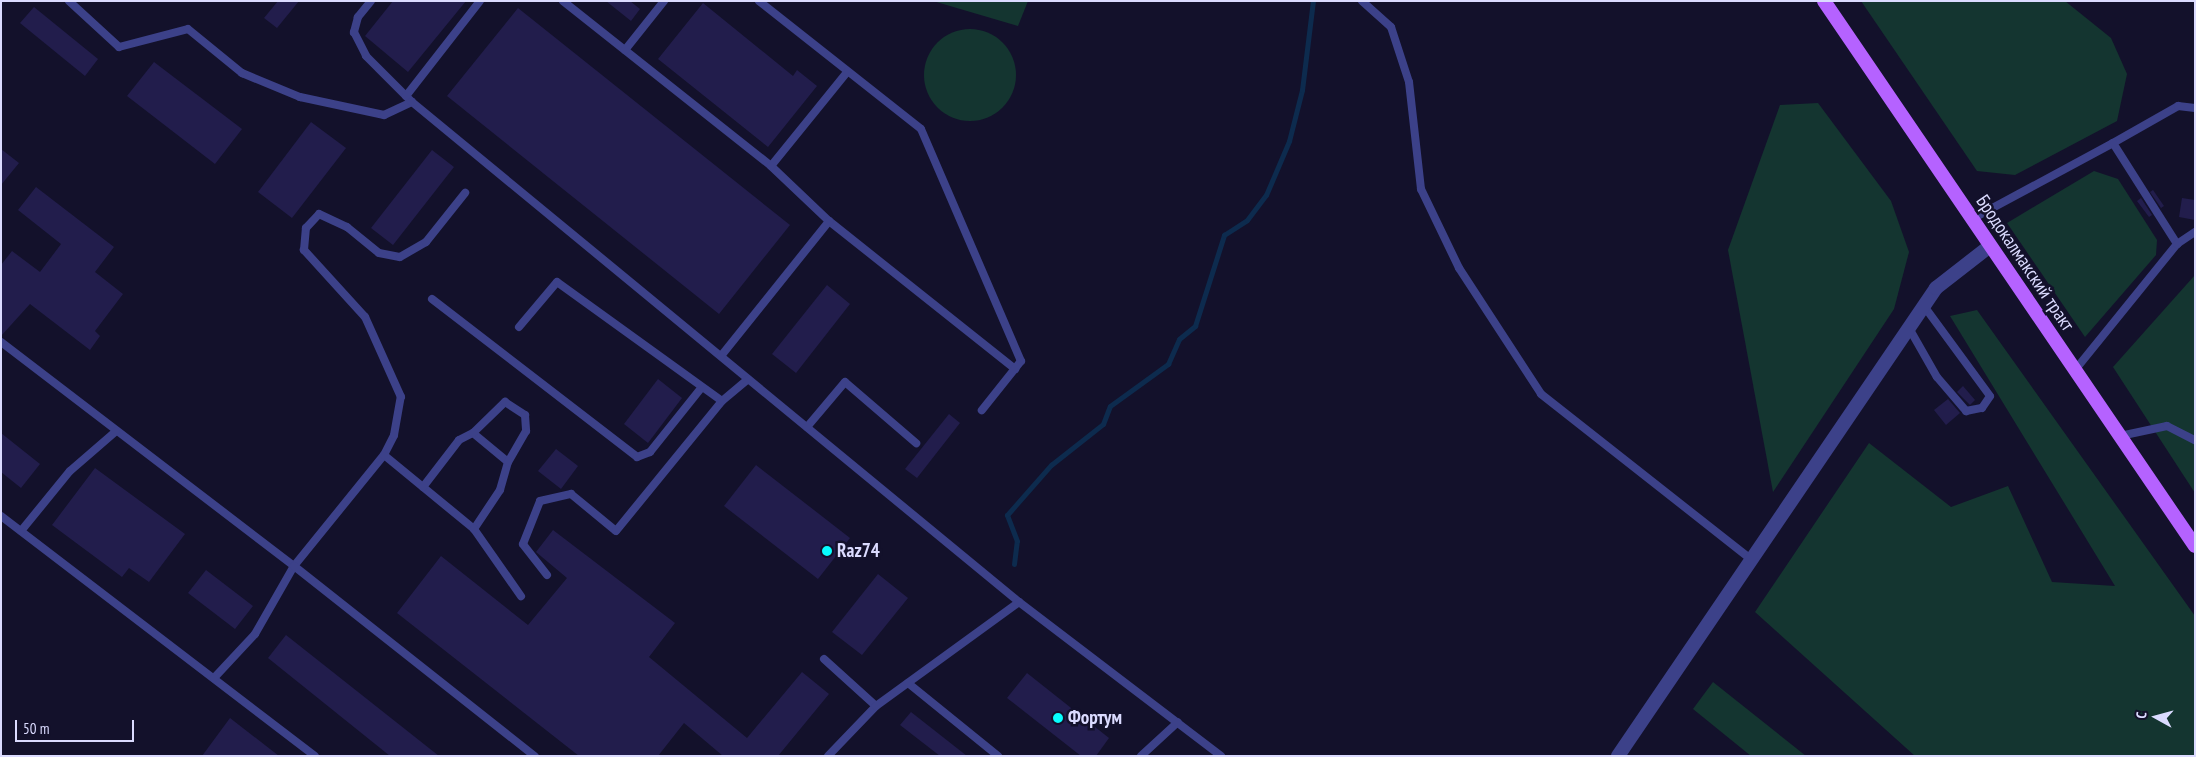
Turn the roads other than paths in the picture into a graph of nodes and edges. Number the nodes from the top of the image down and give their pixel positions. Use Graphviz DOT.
graph roads {
  1 [pos="69,1"];
  2 [pos="371,1"];
  3 [pos="480,1"];
  4 [pos="563,1"];
  5 [pos="664,1"];
  6 [pos="759,1"];
  7 [pos="1362,1"];
  8 [pos="1824,1"];
  9 [pos="625,50"];
  10 [pos="847,72"];
  11 [pos="406,96"];
  12 [pos="412,102"];
  13 [pos="2195,108"];
  14 [pos="2113,143"];
  15 [pos="771,166"];
  16 [pos="465,193"];
  17 [pos="1972,219"];
  18 [pos="830,221"];
  19 [pos="2195,232"];
  20 [pos="2177,244"];
  21 [pos="1990,246"];
  22 [pos="432,300"];
  23 [pos="1924,306"];
  24 [pos="519,327"];
  25 [pos="1909,328"];
  26 [pos="1,342"];
  27 [pos="722,356"];
  28 [pos="1014,369"];
  29 [pos="2075,370"];
  30 [pos="748,379"];
  31 [pos="701,388"];
  32 [pos="722,401"];
  33 [pos="982,410"];
  34 [pos="807,428"];
  35 [pos="115,432"];
  36 [pos="473,433"];
  37 [pos="2120,436"];
  38 [pos="2195,440"];
  39 [pos="916,442"];
  40 [pos="384,455"];
  41 [pos="508,462"];
  42 [pos="423,487"];
  43 [pos="1,516"];
  44 [pos="474,529"];
  45 [pos="21,531"];
  46 [pos="2195,546"];
  47 [pos="1752,560"];
  48 [pos="294,566"];
  49 [pos="548,575"];
  50 [pos="521,596"];
  51 [pos="1019,602"];
  52 [pos="824,659"];
  53 [pos="214,678"];
  54 [pos="908,683"];
  55 [pos="876,706"];
  56 [pos="1178,722"];
  57 [pos="315,756"];
  58 [pos="535,756"];
  59 [pos="828,756"];
  60 [pos="998,756"];
  61 [pos="1142,756"];
  62 [pos="1221,756"];
  63 [pos="1618,756"];
  1 -- 12 [label="lane"];
  2 -- 11 [label="lane"];
  3 -- 11 [label="lane"];
  4 -- 9 [label="lane"];
  5 -- 9 [label="lane"];
  6 -- 10 [label="lane"];
  7 -- 47 [label="lane"];
  8 -- 17 [label="main road, Бродокалмакский тракт"];
  9 -- 15 [label="lane"];
  10 -- 15 [label="lane"];
  10 -- 28 [label="lane"];
  11 -- 12 [label="lane"];
  12 -- 27 [label="lane"];
  13 -- 14 [label="lane"];
  14 -- 17 [label="lane"];
  14 -- 20 [label="lane"];
  15 -- 18 [label="lane"];
  16 -- 40 [label="lane"];
  17 -- 21 [label="main road, Бродокалмакский тракт"];
  18 -- 27 [label="lane"];
  18 -- 28 [label="lane"];
  19 -- 20 [label="lane"];
  20 -- 29 [label="lane"];
  21 -- 23 [label="street"];
  21 -- 29 [label="main road, Бродокалмакский тракт"];
  22 -- 31 [label="lane"];
  23 -- 25 [label="street"];
  23 -- 25 [label="lane"];
  24 -- 31 [label="lane"];
  25 -- 47 [label="street"];
  26 -- 35 [label="lane"];
  27 -- 30 [label="lane"];
  28 -- 33 [label="lane"];
  29 -- 37 [label="main road, Бродокалмакский тракт"];
  30 -- 32 [label="lane"];
  30 -- 34 [label="lane"];
  31 -- 32 [label="lane"];
  32 -- 49 [label="lane"];
  34 -- 39 [label="lane"];
  34 -- 51 [label="lane"];
  35 -- 45 [label="lane"];
  35 -- 48 [label="lane"];
  36 -- 41 [label="lane"];
  36 -- 41 [label="lane"];
  36 -- 42 [label="lane"];
  37 -- 38 [label="lane"];
  37 -- 46 [label="main road, Бродокалмакский тракт"];
  40 -- 42 [label="lane"];
  40 -- 48 [label="lane"];
  41 -- 44 [label="lane"];
  42 -- 44 [label="lane"];
  43 -- 45 [label="lane"];
  44 -- 50 [label="lane"];
  45 -- 53 [label="lane"];
  47 -- 63 [label="street"];
  48 -- 53 [label="lane"];
  48 -- 58 [label="lane"];
  51 -- 54 [label="lane"];
  51 -- 56 [label="lane"];
  52 -- 55 [label="lane"];
  53 -- 57 [label="lane"];
  54 -- 55 [label="lane"];
  54 -- 60 [label="lane"];
  55 -- 59 [label="lane"];
  56 -- 61 [label="lane"];
  56 -- 62 [label="lane"];
}
